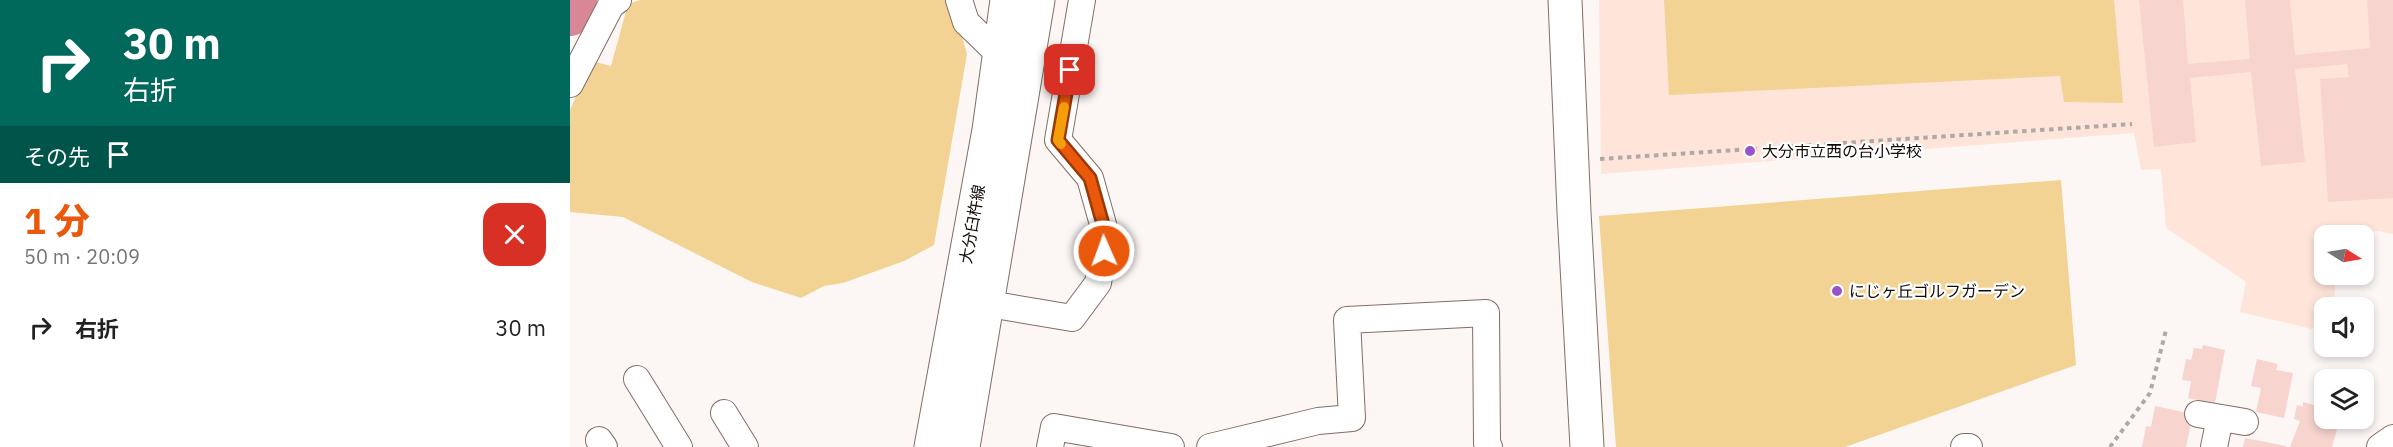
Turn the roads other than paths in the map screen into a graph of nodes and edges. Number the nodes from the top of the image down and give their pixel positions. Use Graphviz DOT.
graph roads {
  1 [pos="618,0"];
  2 [pos="959,0"];
  3 [pos="1006,0"];
  4 [pos="1038,0"];
  5 [pos="1082,0"];
  6 [pos="1565,0"];
  7 [pos="999,54"];
  8 [pos="570,84"];
  9 [pos="973,301"];
  10 [pos="637,379"];
  11 [pos="724,413"];
  12 [pos="2245,422"];
  13 [pos="2393,438"];
  14 [pos="679,447"];
  15 [pos="745,447"];
  16 [pos="931,447"];
  17 [pos="963,447"];
  18 [pos="1050,447"];
  19 [pos="1171,447"];
  20 [pos="1210,447"];
  21 [pos="1489,447"];
  22 [pos="1587,447"];
  23 [pos="1964,447"];
  24 [pos="1970,447"];
  25 [pos="2214,447"];
  26 [pos="2380,447"];
  1 -- 8 [label="street"];
  2 -- 7 [label="street"];
  3 -- 7 [label="main road, 大分臼杵線"];
  4 -- 9 [label="main road, 大分臼杵線"];
  5 -- 9 [label="street"];
  6 -- 22 [label="main road"];
  7 -- 9 [label="main road, 大分臼杵線"];
  9 -- 16 [label="main road, 大分臼杵線"];
  9 -- 17 [label="main road, 大分臼杵線"];
  10 -- 14 [label="street"];
  11 -- 15 [label="street"];
  12 -- 25 [label="street"];
  13 -- 26 [label="street"];
  18 -- 19 [label="street"];
  20 -- 21 [label="street"];
  23 -- 24 [label="street"];
}
